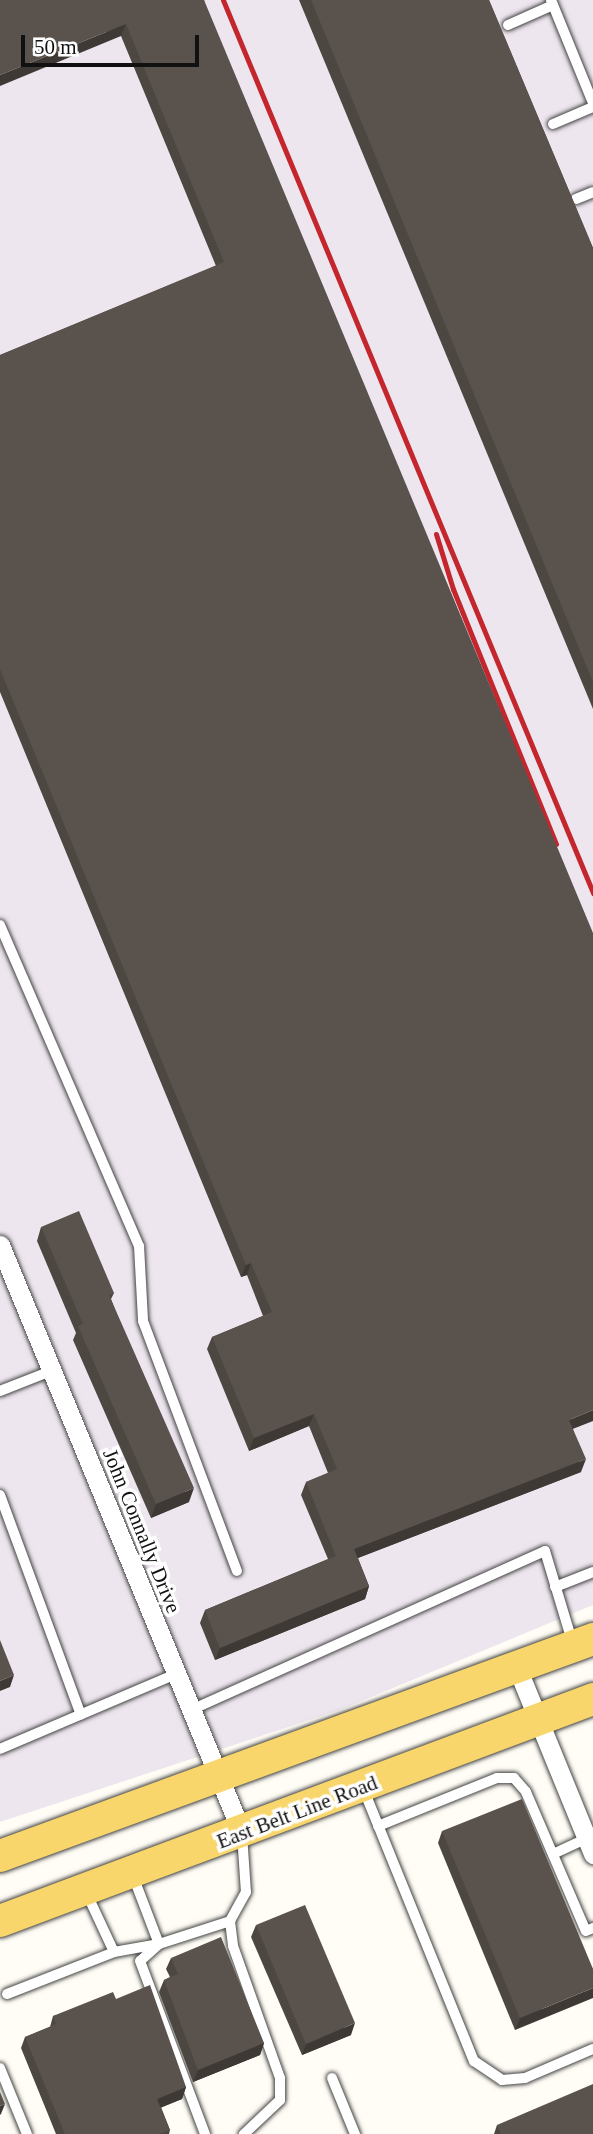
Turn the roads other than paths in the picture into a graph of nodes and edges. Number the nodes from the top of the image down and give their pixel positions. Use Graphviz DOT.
graph roads {
  1 [pos="552,3"];
  2 [pos="508,25"];
  3 [pos="593,105"];
  4 [pos="553,124"];
  5 [pos="593,192"];
  6 [pos="576,199"];
  7 [pos="0,925"];
  8 [pos="0,1245"];
  9 [pos="4,1266"];
  10 [pos="51,1371"];
  11 [pos="0,1391"];
  12 [pos="0,1495"];
  13 [pos="237,1571"];
  14 [pos="593,1572"];
  15 [pos="555,1587"];
  16 [pos="583,1643"];
  17 [pos="517,1670"];
  18 [pos="176,1674"];
  19 [pos="593,1699"];
  20 [pos="191,1710"];
  21 [pos="81,1715"];
  22 [pos="538,1721"];
  23 [pos="0,1749"];
  24 [pos="219,1779"];
  25 [pos="362,1787"];
  26 [pos="378,1826"];
  27 [pos="242,1833"];
  28 [pos="591,1843"];
  29 [pos="553,1854"];
  30 [pos="0,1856"];
  31 [pos="132,1873"];
  32 [pos="86,1890"];
  33 [pos="0,1921"];
  34 [pos="230,1921"];
  35 [pos="593,1928"];
  36 [pos="159,1944"];
  37 [pos="114,1952"];
  38 [pos="7,1994"];
  39 [pos="593,2049"];
  40 [pos="0,2068"];
  41 [pos="332,2078"];
  42 [pos="256,2131"];
  43 [pos="27,2134"];
  44 [pos="205,2134"];
  45 [pos="244,2134"];
  46 [pos="355,2134"];
  1 -- 2 [label="lane"];
  1 -- 3 [label="lane"];
  3 -- 4 [label="lane"];
  5 -- 6 [label="lane"];
  7 -- 13 [label="lane"];
  8 -- 9 [label="street, John Connally Drive"];
  9 -- 10 [label="street, John Connally Drive"];
  10 -- 11 [label="lane"];
  10 -- 18 [label="street, John Connally Drive"];
  12 -- 21 [label="lane"];
  14 -- 15 [label="lane"];
  15 -- 16 [label="lane"];
  15 -- 20 [label="lane"];
  16 -- 17 [label="main road"];
  17 -- 22 [label="street"];
  17 -- 24 [label="main road"];
  18 -- 20 [label="street, John Connally Drive"];
  18 -- 21 [label="lane"];
  19 -- 22 [label="main road, East Belt Line Road"];
  20 -- 24 [label="street, John Connally Drive"];
  21 -- 23 [label="lane"];
  22 -- 25 [label="main road, East Belt Line Road"];
  22 -- 28 [label="street"];
  24 -- 27 [label="street, John Connally Drive"];
  24 -- 30 [label="main road"];
  25 -- 26 [label="lane"];
  25 -- 27 [label="main road, East Belt Line Road"];
  26 -- 29 [label="lane"];
  26 -- 39 [label="lane"];
  27 -- 31 [label="main road, East Belt Line Road"];
  27 -- 34 [label="lane"];
  28 -- 29 [label="lane"];
  29 -- 35 [label="lane"];
  31 -- 32 [label="main road, East Belt Line Road"];
  31 -- 36 [label="lane"];
  32 -- 33 [label="main road, East Belt Line Road"];
  32 -- 37 [label="lane"];
  34 -- 36 [label="lane"];
  34 -- 42 [label="lane"];
  36 -- 37 [label="lane"];
  36 -- 44 [label="lane"];
  37 -- 38 [label="lane"];
  40 -- 43 [label="lane"];
  41 -- 46 [label="lane"];
  42 -- 45 [label="lane"];
}
